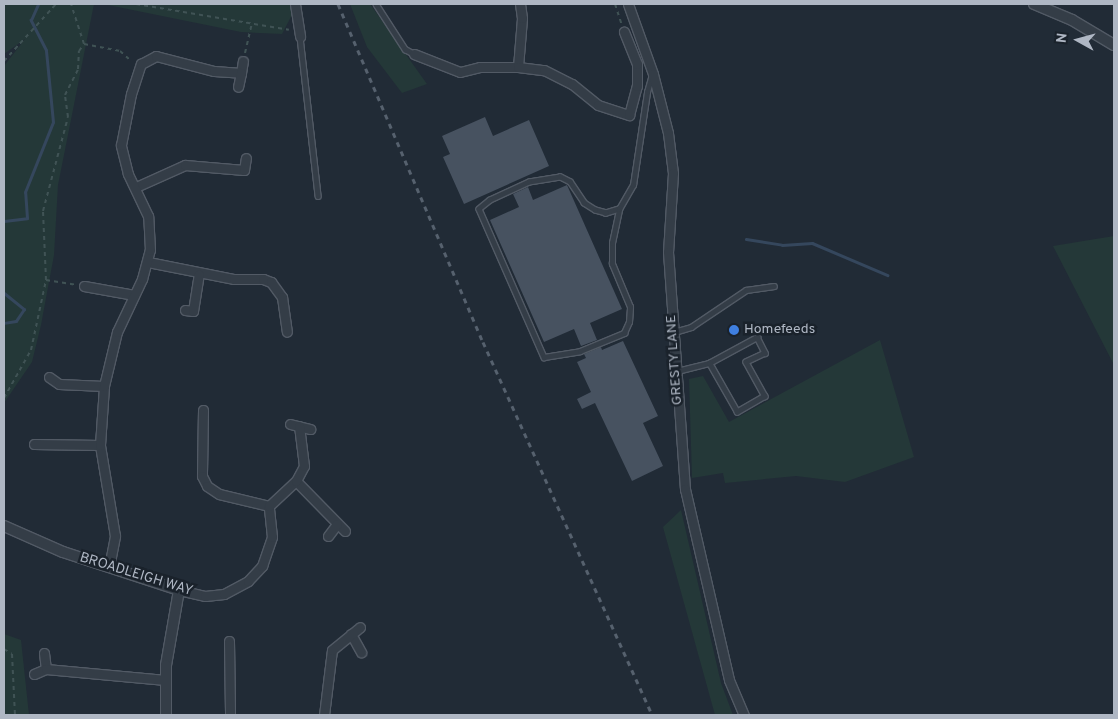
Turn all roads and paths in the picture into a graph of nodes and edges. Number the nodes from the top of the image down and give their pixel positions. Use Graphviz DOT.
graph roads {
  1 [pos="56,4"];
  2 [pos="71,4"];
  3 [pos="136,4"];
  4 [pos="295,4"];
  5 [pos="376,4"];
  6 [pos="520,4"];
  7 [pos="615,4"];
  8 [pos="628,4"];
  9 [pos="1034,4"];
  10 [pos="1050,6"];
  11 [pos="251,26"];
  12 [pos="624,32"];
  13 [pos="300,34"];
  14 [pos="84,44"];
  15 [pos="1114,45"];
  16 [pos="414,54"];
  17 [pos="4,61"];
  18 [pos="243,61"];
  19 [pos="518,67"];
  20 [pos="138,68"];
  21 [pos="240,73"];
  22 [pos="652,74"];
  23 [pos="238,87"];
  24 [pos="246,158"];
  25 [pos="244,170"];
  26 [pos="242,180"];
  27 [pos="136,186"];
  28 [pos="318,196"];
  29 [pos="619,209"];
  30 [pos="148,262"];
  31 [pos="199,274"];
  32 [pos="46,280"];
  33 [pos="84,286"];
  34 [pos="774,286"];
  35 [pos="134,295"];
  36 [pos="193,311"];
  37 [pos="287,332"];
  38 [pos="673,332"];
  39 [pos="709,363"];
  40 [pos="676,371"];
  41 [pos="49,377"];
  42 [pos="59,384"];
  43 [pos="104,386"];
  44 [pos="59,395"];
  45 [pos="4,398"];
  46 [pos="203,410"];
  47 [pos="290,424"];
  48 [pos="299,426"];
  49 [pos="310,429"];
  50 [pos="34,444"];
  51 [pos="100,445"];
  52 [pos="296,481"];
  53 [pos="268,506"];
  54 [pos="338,524"];
  55 [pos="4,526"];
  56 [pos="345,531"];
  57 [pos="328,536"];
  58 [pos="109,567"];
  59 [pos="179,590"];
  60 [pos="360,627"];
  61 [pos="351,634"];
  62 [pos="228,642"];
  63 [pos="4,649"];
  64 [pos="361,652"];
  65 [pos="44,653"];
  66 [pos="46,669"];
  67 [pos="34,674"];
  68 [pos="165,680"];
  69 [pos="15,715"];
  70 [pos="166,715"];
  71 [pos="230,715"];
  72 [pos="324,715"];
  73 [pos="744,715"];
  1 -- 17 [label="path"];
  2 -- 14 [label="path"];
  3 -- 11 [label="path"];
  4 -- 13 [label="street"];
  5 -- 16 [label="lane"];
  6 -- 19 [label="street"];
  7 -- 12 [label="path"];
  8 -- 22 [label="street, GRESTY LANE"];
  9 -- 10 [label="street"];
  10 -- 15 [label="street"];
  11 -- 13 [label="path"];
  11 -- 18 [label="path"];
  12 -- 19 [label="street"];
  13 -- 28 [label="lane"];
  14 -- 20 [label="path"];
  14 -- 32 [label="path"];
  16 -- 19 [label="street"];
  18 -- 21 [label="street"];
  20 -- 21 [label="street"];
  20 -- 27 [label="street"];
  21 -- 23 [label="street"];
  22 -- 29 [label="lane"];
  22 -- 38 [label="street, GRESTY LANE"];
  24 -- 25 [label="street"];
  25 -- 26 [label="street"];
  25 -- 27 [label="street"];
  27 -- 30 [label="street"];
  29 -- 29 [label="lane"];
  30 -- 31 [label="street"];
  30 -- 35 [label="street"];
  31 -- 36 [label="street"];
  31 -- 37 [label="street"];
  32 -- 33 [label="path"];
  32 -- 45 [label="path"];
  33 -- 35 [label="street"];
  34 -- 38 [label="lane"];
  35 -- 43 [label="street"];
  38 -- 40 [label="street, GRESTY LANE"];
  39 -- 39 [label="lane"];
  39 -- 40 [label="lane"];
  40 -- 73 [label="street, GRESTY LANE"];
  41 -- 42 [label="street"];
  42 -- 43 [label="street"];
  42 -- 44 [label="street"];
  43 -- 51 [label="street"];
  46 -- 53 [label="street"];
  47 -- 48 [label="street"];
  48 -- 49 [label="street"];
  48 -- 52 [label="street"];
  50 -- 51 [label="street"];
  51 -- 58 [label="street"];
  52 -- 53 [label="street"];
  52 -- 54 [label="street"];
  53 -- 59 [label="street, BROADLEIGH WAY"];
  54 -- 56 [label="street"];
  54 -- 57 [label="street"];
  55 -- 58 [label="street, BROADLEIGH WAY"];
  58 -- 59 [label="street, BROADLEIGH WAY"];
  59 -- 68 [label="street"];
  60 -- 61 [label="street"];
  61 -- 64 [label="street"];
  61 -- 72 [label="street"];
  62 -- 71 [label="street"];
  63 -- 69 [label="path"];
  65 -- 66 [label="street"];
  66 -- 67 [label="street"];
  66 -- 68 [label="street"];
  68 -- 70 [label="street"];
}
